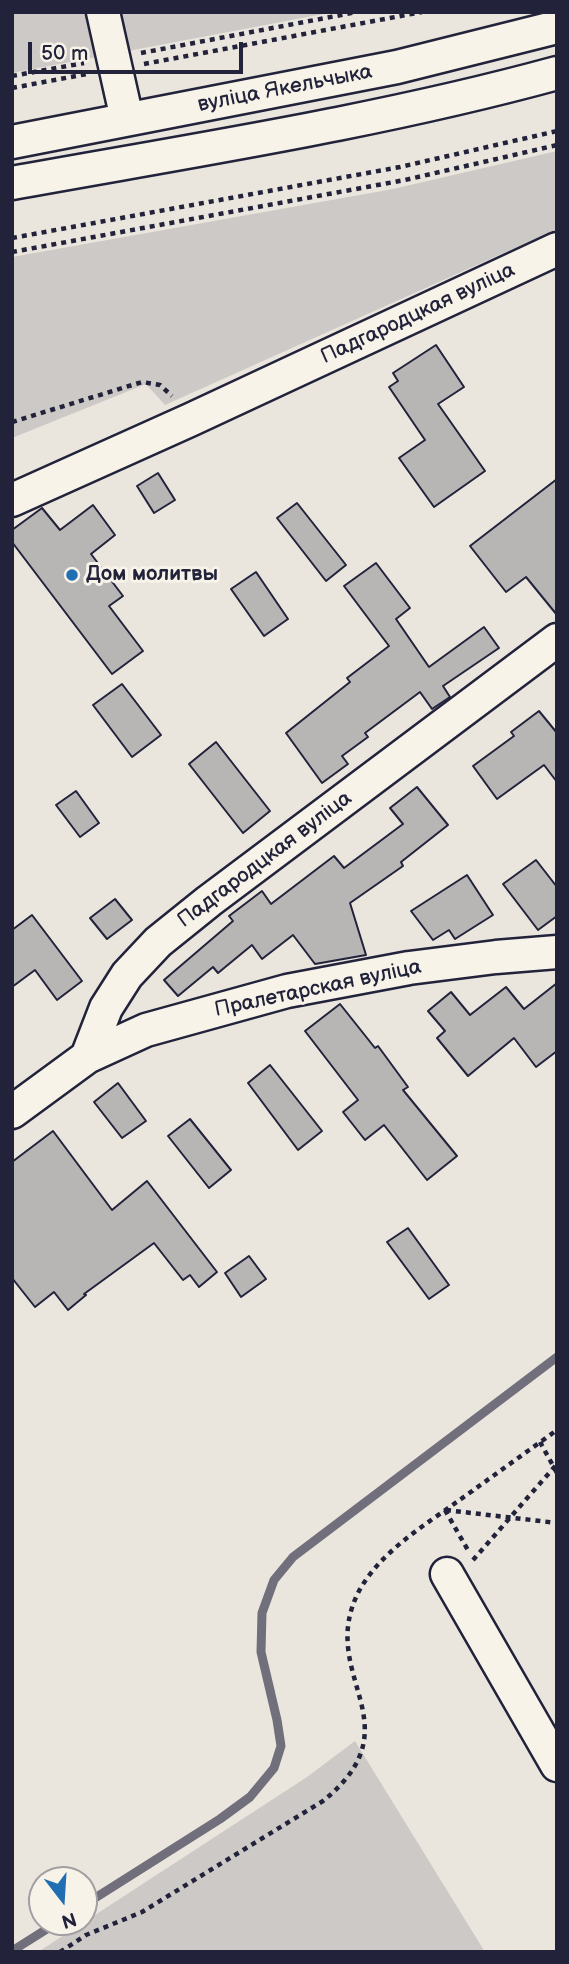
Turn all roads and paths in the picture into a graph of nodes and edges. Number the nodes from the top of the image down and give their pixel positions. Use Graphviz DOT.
graph roads {
  1 [pos="103,12"];
  2 [pos="357,12"];
  3 [pos="422,12"];
  4 [pos="557,27"];
  5 [pos="115,63"];
  6 [pos="557,73"];
  7 [pos="12,76"];
  8 [pos="12,88"];
  9 [pos="127,119"];
  10 [pos="557,131"];
  11 [pos="12,142"];
  12 [pos="557,145"];
  13 [pos="12,184"];
  14 [pos="12,238"];
  15 [pos="557,249"];
  16 [pos="12,252"];
  17 [pos="190,420"];
  18 [pos="12,422"];
  19 [pos="12,500"];
  20 [pos="557,640"];
  21 [pos="557,952"];
  22 [pos="87,1057"];
  23 [pos="12,1112"];
  24 [pos="557,1430"];
  25 [pos="540,1442"];
  26 [pos="556,1468"];
  27 [pos="445,1510"];
  28 [pos="509,1518"];
  29 [pos="557,1523"];
  30 [pos="460,1567"];
  31 [pos="557,1765"];
  32 [pos="60,1952"];
  1 -- 5 [label="street"];
  2 -- 5 [label="path"];
  3 -- 5 [label="path"];
  4 -- 9 [label="street, вуліца Якельчыка"];
  5 -- 7 [label="path"];
  5 -- 8 [label="path"];
  5 -- 9 [label="street"];
  6 -- 13 [label="street, вуліца Якельчыка"];
  9 -- 11 [label="street, вуліца Якельчыка"];
  10 -- 14 [label="path"];
  12 -- 16 [label="path"];
  15 -- 17 [label="street, Падгародцкая вуліца"];
  17 -- 18 [label="path"];
  17 -- 19 [label="street, Падгародцкая вуліца"];
  20 -- 22 [label="street, Падгародцкая вуліца"];
  21 -- 22 [label="street, Пралетарская вуліца"];
  22 -- 23 [label="street"];
  24 -- 25 [label="path"];
  25 -- 26 [label="path"];
  25 -- 27 [label="path"];
  26 -- 28 [label="path"];
  27 -- 28 [label="path"];
  27 -- 32 [label="path"];
  28 -- 29 [label="path"];
  28 -- 30 [label="path"];
  30 -- 31 [label="street"];
}
